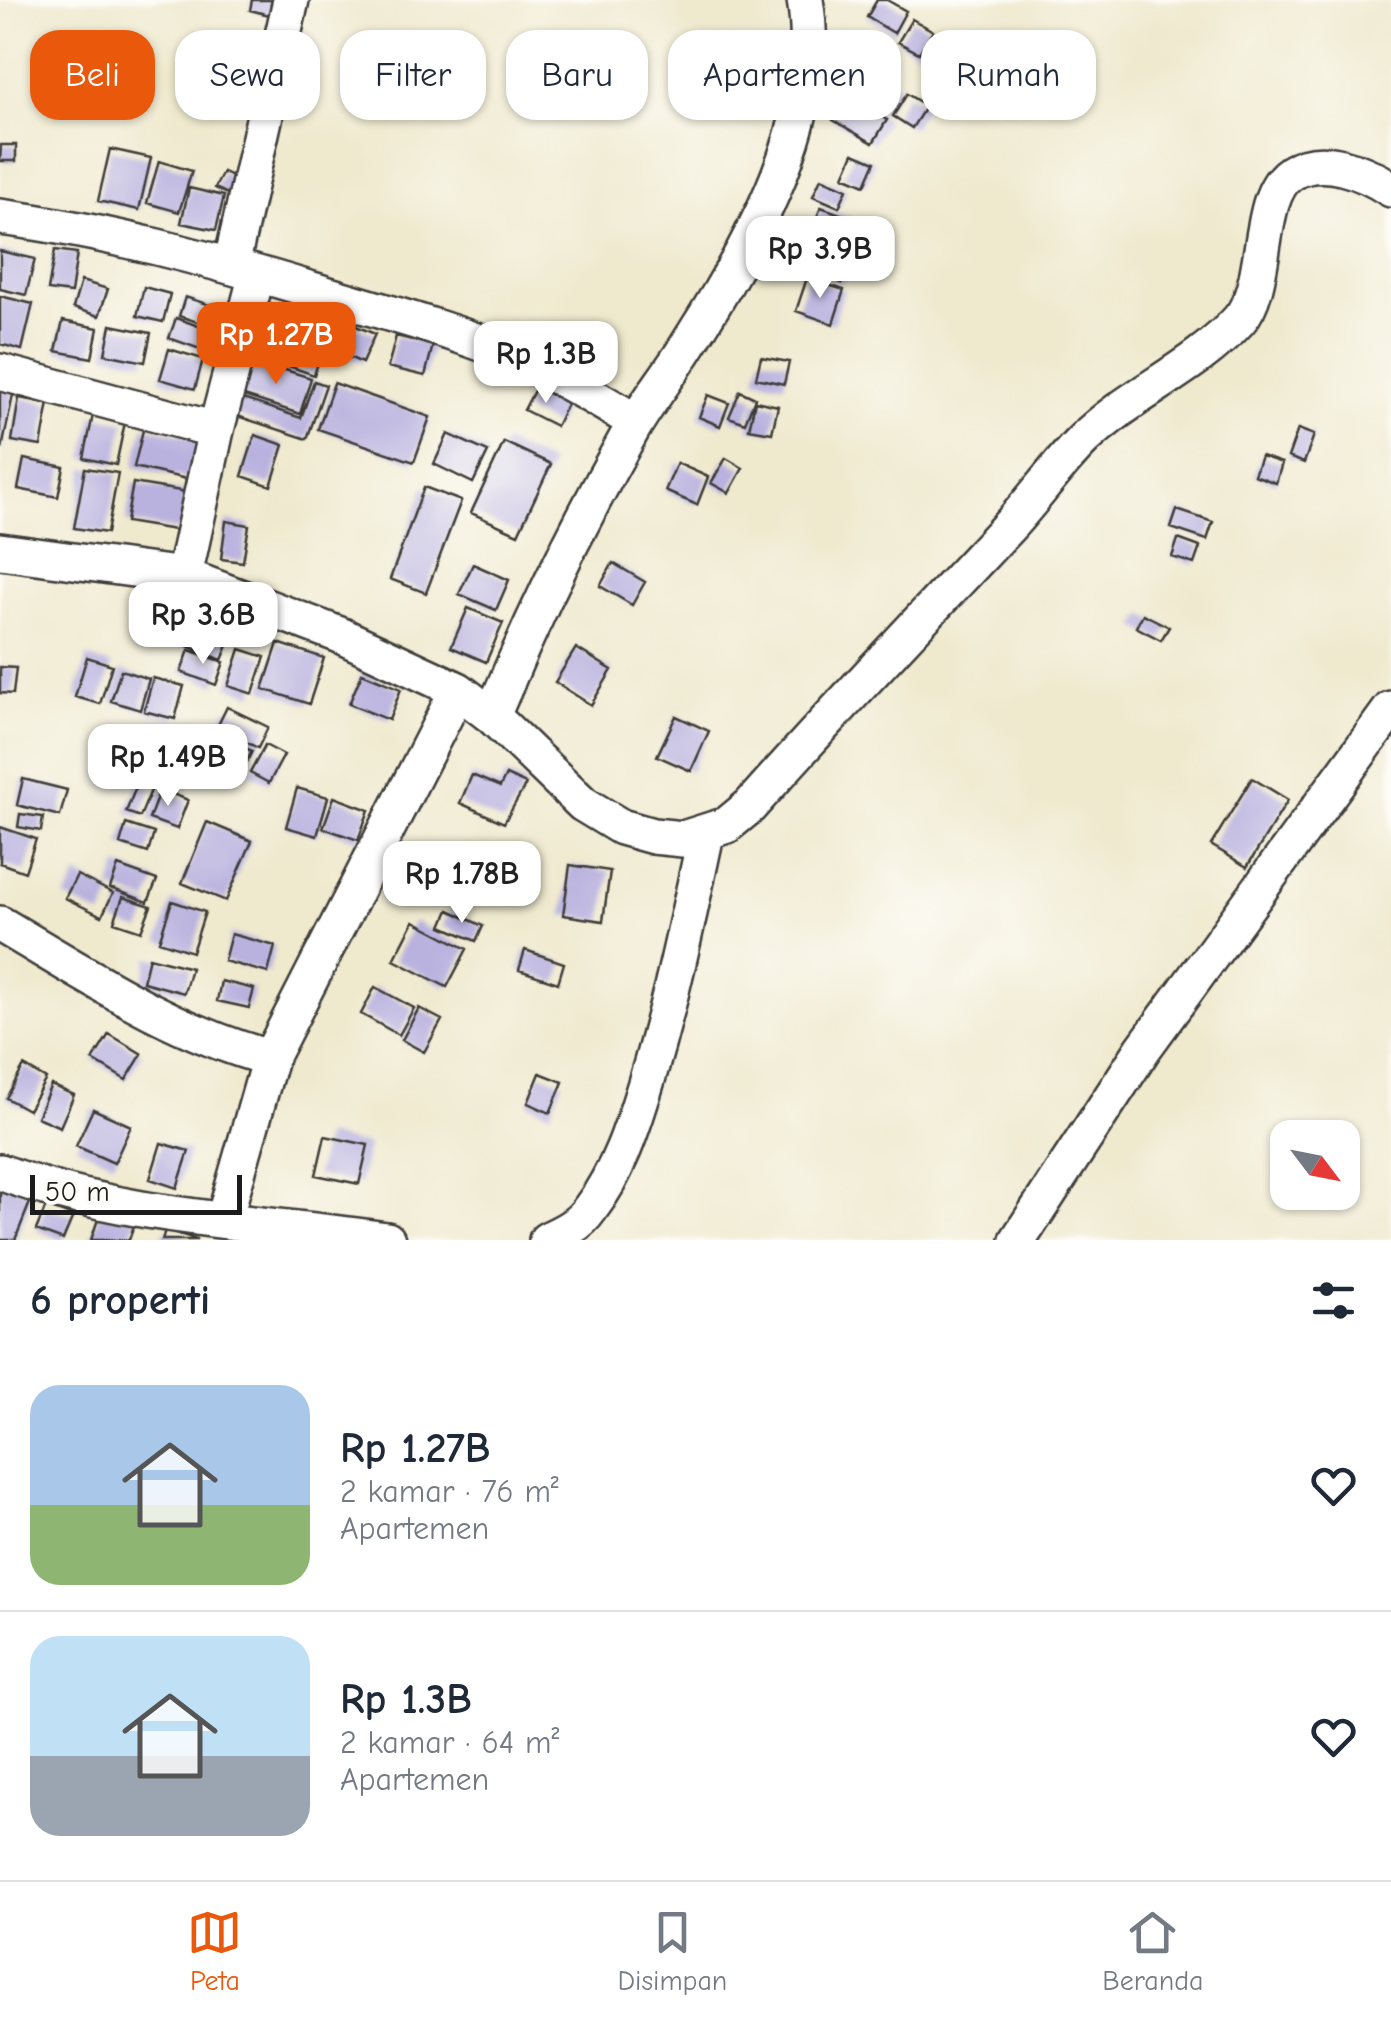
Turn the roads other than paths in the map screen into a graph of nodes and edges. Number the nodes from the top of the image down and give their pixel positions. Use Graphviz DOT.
graph roads {
  1 [pos="291,0"];
  2 [pos="805,0"];
  3 [pos="1391,189"];
  4 [pos="0,217"];
  5 [pos="244,270"];
  6 [pos="0,372"];
  7 [pos="636,422"];
  8 [pos="216,430"];
  9 [pos="0,551"];
  10 [pos="184,576"];
  11 [pos="458,690"];
  12 [pos="1391,710"];
  13 [pos="492,716"];
  14 [pos="706,834"];
  15 [pos="0,924"];
  16 [pos="270,1058"];
  17 [pos="0,1172"];
  18 [pos="224,1219"];
  19 [pos="387,1240"];
  20 [pos="547,1240"];
  21 [pos="1018,1240"];
  1 -- 5 [label="street"];
  2 -- 7 [label="street"];
  3 -- 14 [label="street"];
  4 -- 5 [label="street"];
  5 -- 7 [label="street"];
  5 -- 8 [label="street"];
  6 -- 8 [label="street"];
  7 -- 13 [label="street"];
  8 -- 10 [label="street"];
  9 -- 10 [label="street"];
  10 -- 11 [label="street"];
  11 -- 13 [label="street"];
  11 -- 16 [label="street"];
  12 -- 21 [label="street"];
  13 -- 14 [label="street"];
  14 -- 20 [label="street"];
  15 -- 16 [label="street"];
  16 -- 18 [label="street"];
  17 -- 18 [label="street"];
  18 -- 19 [label="street"];
}
